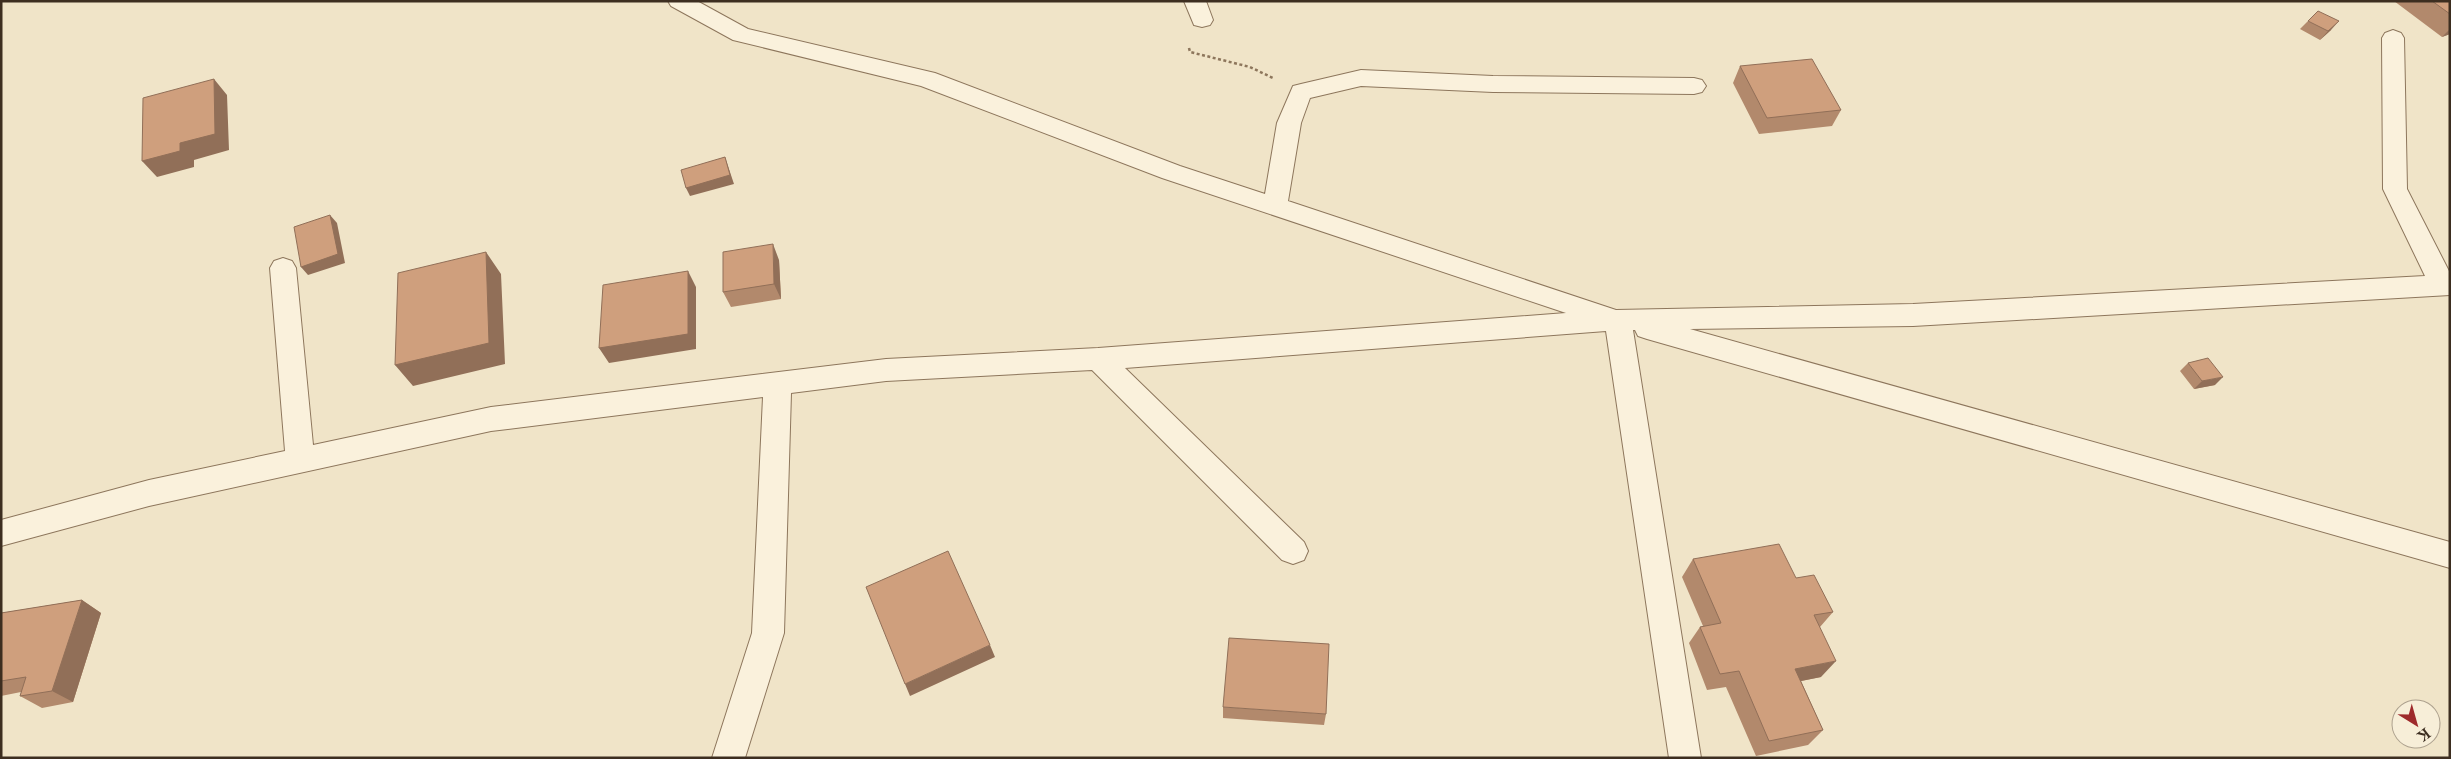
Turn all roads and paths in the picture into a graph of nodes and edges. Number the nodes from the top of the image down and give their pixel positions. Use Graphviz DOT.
graph roads {
  1 [pos="679,1"];
  2 [pos="1199,10"];
  3 [pos="2393,38"];
  4 [pos="1694,86"];
  5 [pos="1301,92"];
  6 [pos="1275,206"];
  7 [pos="283,268"];
  8 [pos="2447,285"];
  9 [pos="1618,320"];
  10 [pos="1098,359"];
  11 [pos="777,384"];
  12 [pos="300,461"];
  13 [pos="1,534"];
  14 [pos="1293,551"];
  15 [pos="2450,555"];
  16 [pos="728,758"];
  17 [pos="1685,758"];
  1 -- 6 [label="street"];
  2 -- 5 [label="path"];
  3 -- 8 [label="street"];
  4 -- 5 [label="street"];
  5 -- 6 [label="street"];
  6 -- 9 [label="street"];
  7 -- 12 [label="street"];
  8 -- 9 [label="street"];
  9 -- 10 [label="street"];
  9 -- 15 [label="street"];
  9 -- 17 [label="street"];
  10 -- 11 [label="street"];
  10 -- 14 [label="street"];
  11 -- 12 [label="street"];
  11 -- 16 [label="street"];
  12 -- 13 [label="street"];
}
